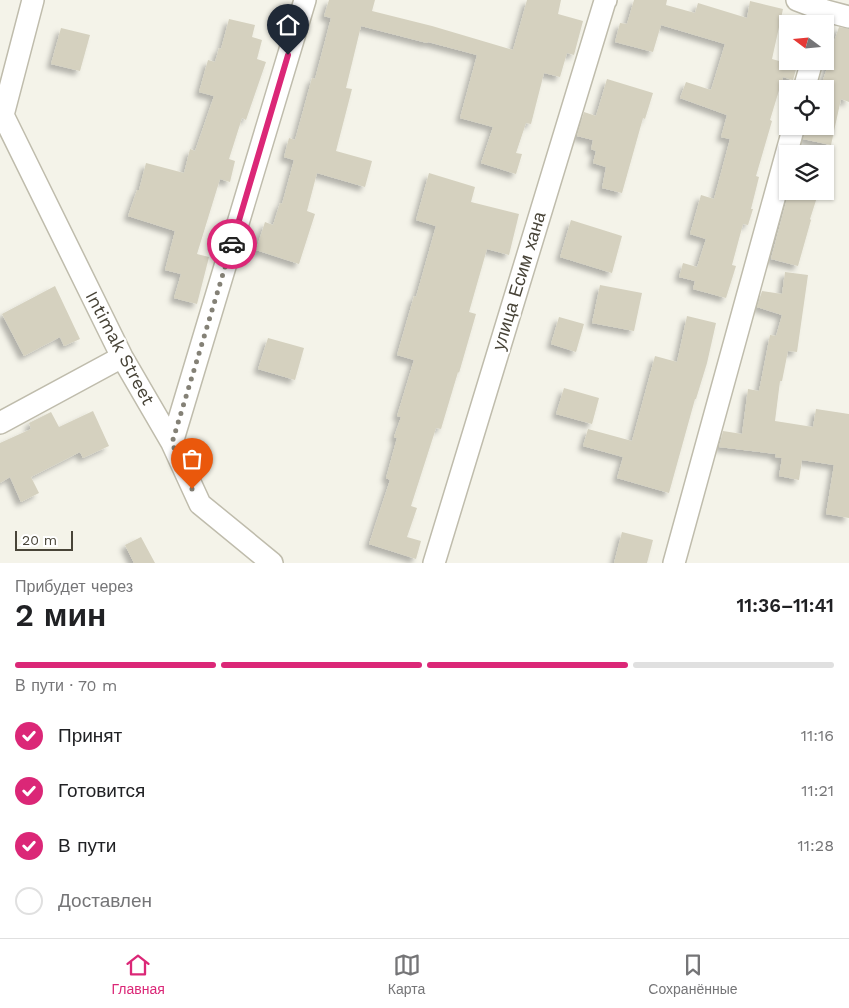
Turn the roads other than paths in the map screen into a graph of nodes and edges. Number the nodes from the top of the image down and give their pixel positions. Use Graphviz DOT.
graph roads {
  1 [pos="33,0"];
  2 [pos="305,0"];
  3 [pos="606,0"];
  4 [pos="797,0"];
  5 [pos="821,15"];
  6 [pos="834,17"];
  7 [pos="849,17"];
  8 [pos="1,113"];
  9 [pos="792,135"];
  10 [pos="122,357"];
  11 [pos="0,423"];
  12 [pos="172,443"];
  13 [pos="272,563"];
  14 [pos="434,563"];
  15 [pos="674,563"];
  1 -- 8 [label="street"];
  2 -- 12 [label="street"];
  3 -- 14 [label="street, улица Есим хана"];
  4 -- 5 [label="street"];
  6 -- 7 [label="street"];
  8 -- 10 [label="street, Intimak Street"];
  9 -- 15 [label="street"];
  10 -- 11 [label="street"];
  10 -- 12 [label="street, Intimak Street"];
  12 -- 13 [label="street, Intimak Street"];
}
